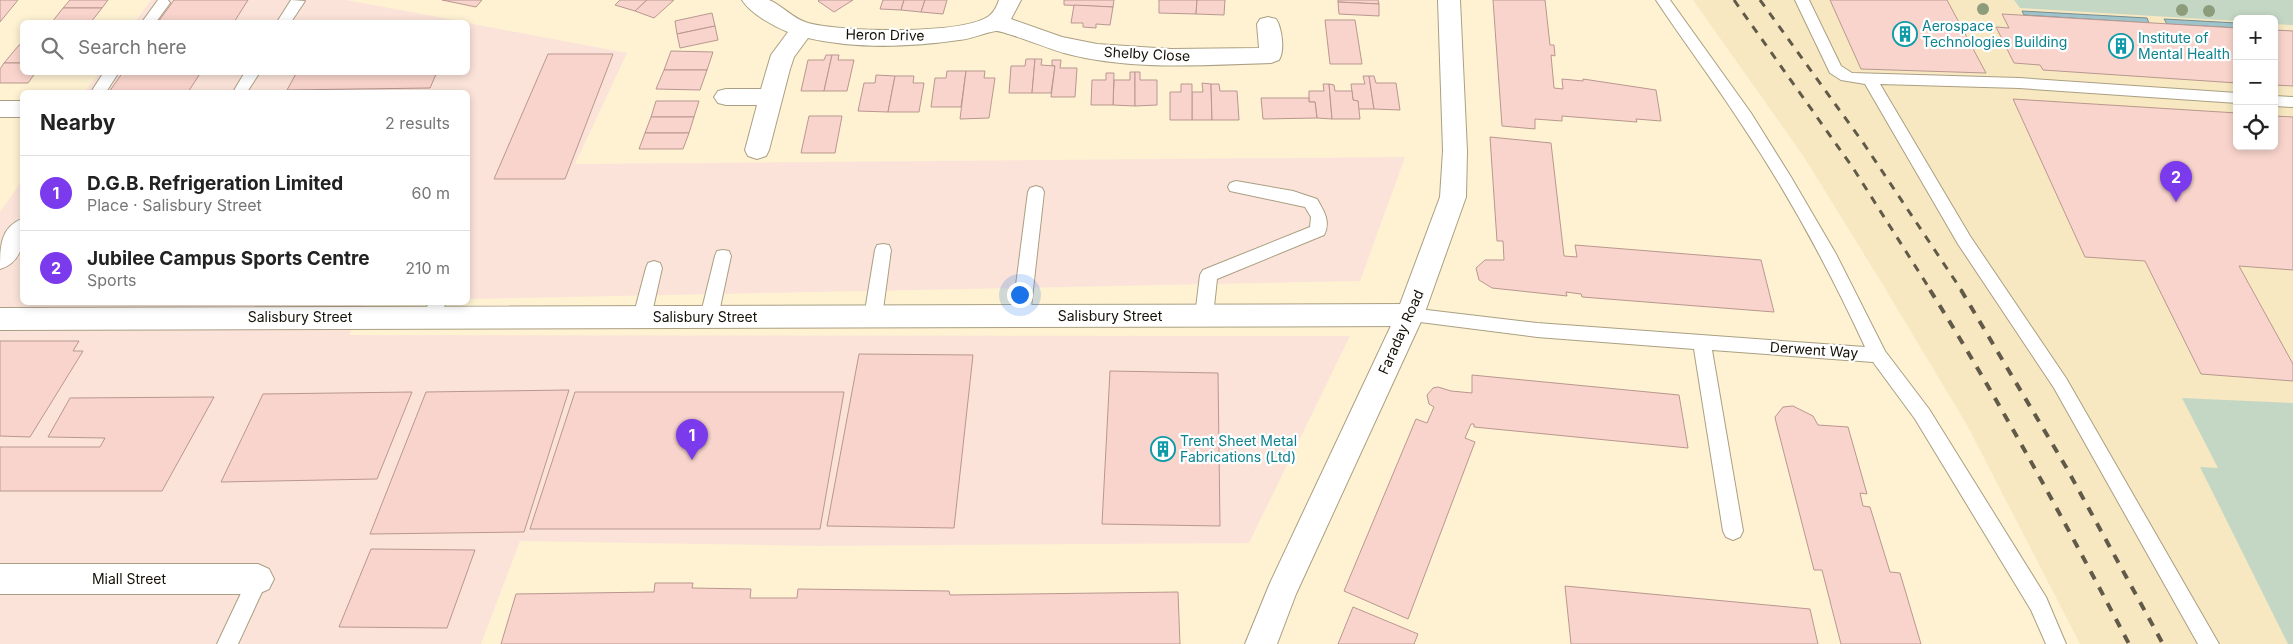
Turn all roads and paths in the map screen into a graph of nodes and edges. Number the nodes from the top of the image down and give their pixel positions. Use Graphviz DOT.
graph roads {
  1 [pos="752,0"];
  2 [pos="1010,0"];
  3 [pos="1449,0"];
  4 [pos="1663,0"];
  5 [pos="1802,0"];
  6 [pos="298,1"];
  7 [pos="163,3"];
  8 [pos="150,20"];
  9 [pos="285,20"];
  10 [pos="996,22"];
  11 [pos="1268,24"];
  12 [pos="802,30"];
  13 [pos="110,75"];
  14 [pos="251,75"];
  15 [pos="1869,79"];
  16 [pos="99,90"];
  17 [pos="241,90"];
  18 [pos="726,97"];
  19 [pos="771,97"];
  20 [pos="2233,98"];
  21 [pos="2278,101"];
  22 [pos="2293,102"];
  23 [pos="0,109"];
  24 [pos="20,109"];
  25 [pos="757,150"];
  26 [pos="1236,187"];
  27 [pos="1036,192"];
  28 [pos="20,232"];
  29 [pos="883,250"];
  30 [pos="723,256"];
  31 [pos="0,259"];
  32 [pos="654,268"];
  33 [pos="336,310"];
  34 [pos="435,310"];
  35 [pos="1410,315"];
  36 [pos="1021,316"];
  37 [pos="1204,316"];
  38 [pos="642,317"];
  39 [pos="709,317"];
  40 [pos="874,317"];
  41 [pos="0,319"];
  42 [pos="1702,342"];
  43 [pos="1878,355"];
  44 [pos="1733,531"];
  45 [pos="0,579"];
  46 [pos="258,579"];
  47 [pos="227,644"];
  48 [pos="1261,644"];
  49 [pos="2056,644"];
  50 [pos="2209,644"];
  1 -- 12 [label="street, Heron Drive"];
  2 -- 10 [label="street"];
  3 -- 35 [label="street, Faraday Road"];
  4 -- 43 [label="lane"];
  5 -- 15 [label="lane"];
  6 -- 9 [label="lane"];
  7 -- 8 [label="lane"];
  10 -- 11 [label="street, Shelby Close"];
  10 -- 12 [label="street, Heron Drive"];
  12 -- 19 [label="street"];
  13 -- 16 [label="lane"];
  14 -- 17 [label="lane"];
  15 -- 20 [label="lane"];
  15 -- 50 [label="lane"];
  18 -- 19 [label="street"];
  19 -- 25 [label="street"];
  21 -- 22 [label="lane"];
  23 -- 24 [label="street"];
  26 -- 37 [label="lane"];
  27 -- 36 [label="lane"];
  28 -- 31 [label="street"];
  29 -- 40 [label="lane"];
  30 -- 39 [label="lane"];
  32 -- 38 [label="lane"];
  33 -- 34 [label="street, Salisbury Street"];
  33 -- 41 [label="street, Salisbury Street"];
  34 -- 38 [label="street, Salisbury Street"];
  35 -- 37 [label="street, Salisbury Street"];
  35 -- 42 [label="lane, Derwent Way"];
  35 -- 48 [label="street, Faraday Road"];
  36 -- 37 [label="street, Salisbury Street"];
  36 -- 40 [label="street, Salisbury Street"];
  38 -- 39 [label="street, Salisbury Street"];
  39 -- 40 [label="street, Salisbury Street"];
  42 -- 43 [label="lane, Derwent Way"];
  42 -- 44 [label="lane"];
  43 -- 49 [label="lane, Derwent Way"];
  45 -- 46 [label="street, Miall Street"];
  46 -- 47 [label="lane"];
}
